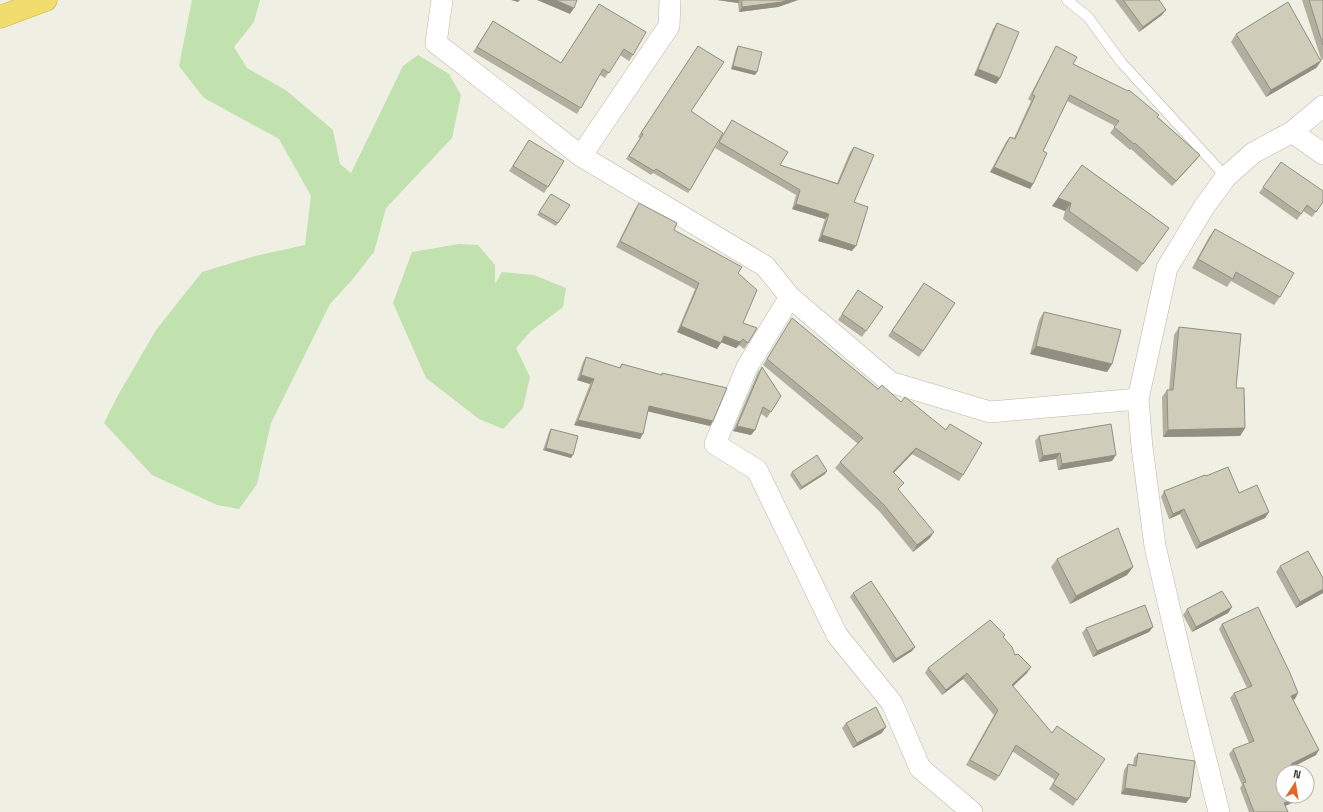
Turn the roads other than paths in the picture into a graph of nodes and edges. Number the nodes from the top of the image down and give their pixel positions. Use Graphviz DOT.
graph roads {
  1 [pos="46,0"];
  2 [pos="442,0"];
  3 [pos="670,0"];
  4 [pos="1067,0"];
  5 [pos="0,17"];
  6 [pos="1323,106"];
  7 [pos="1292,132"];
  8 [pos="1323,154"];
  9 [pos="581,156"];
  10 [pos="1226,177"];
  11 [pos="790,297"];
  12 [pos="1138,399"];
  13 [pos="972,812"];
  14 [pos="1219,812"];
  1 -- 5 [label="highway"];
  2 -- 9 [label="street"];
  3 -- 9 [label="street"];
  4 -- 10 [label="lane"];
  6 -- 7 [label="street"];
  7 -- 8 [label="street"];
  7 -- 10 [label="street"];
  9 -- 11 [label="street"];
  10 -- 12 [label="street"];
  11 -- 12 [label="street"];
  11 -- 13 [label="street"];
  12 -- 14 [label="street"];
}
